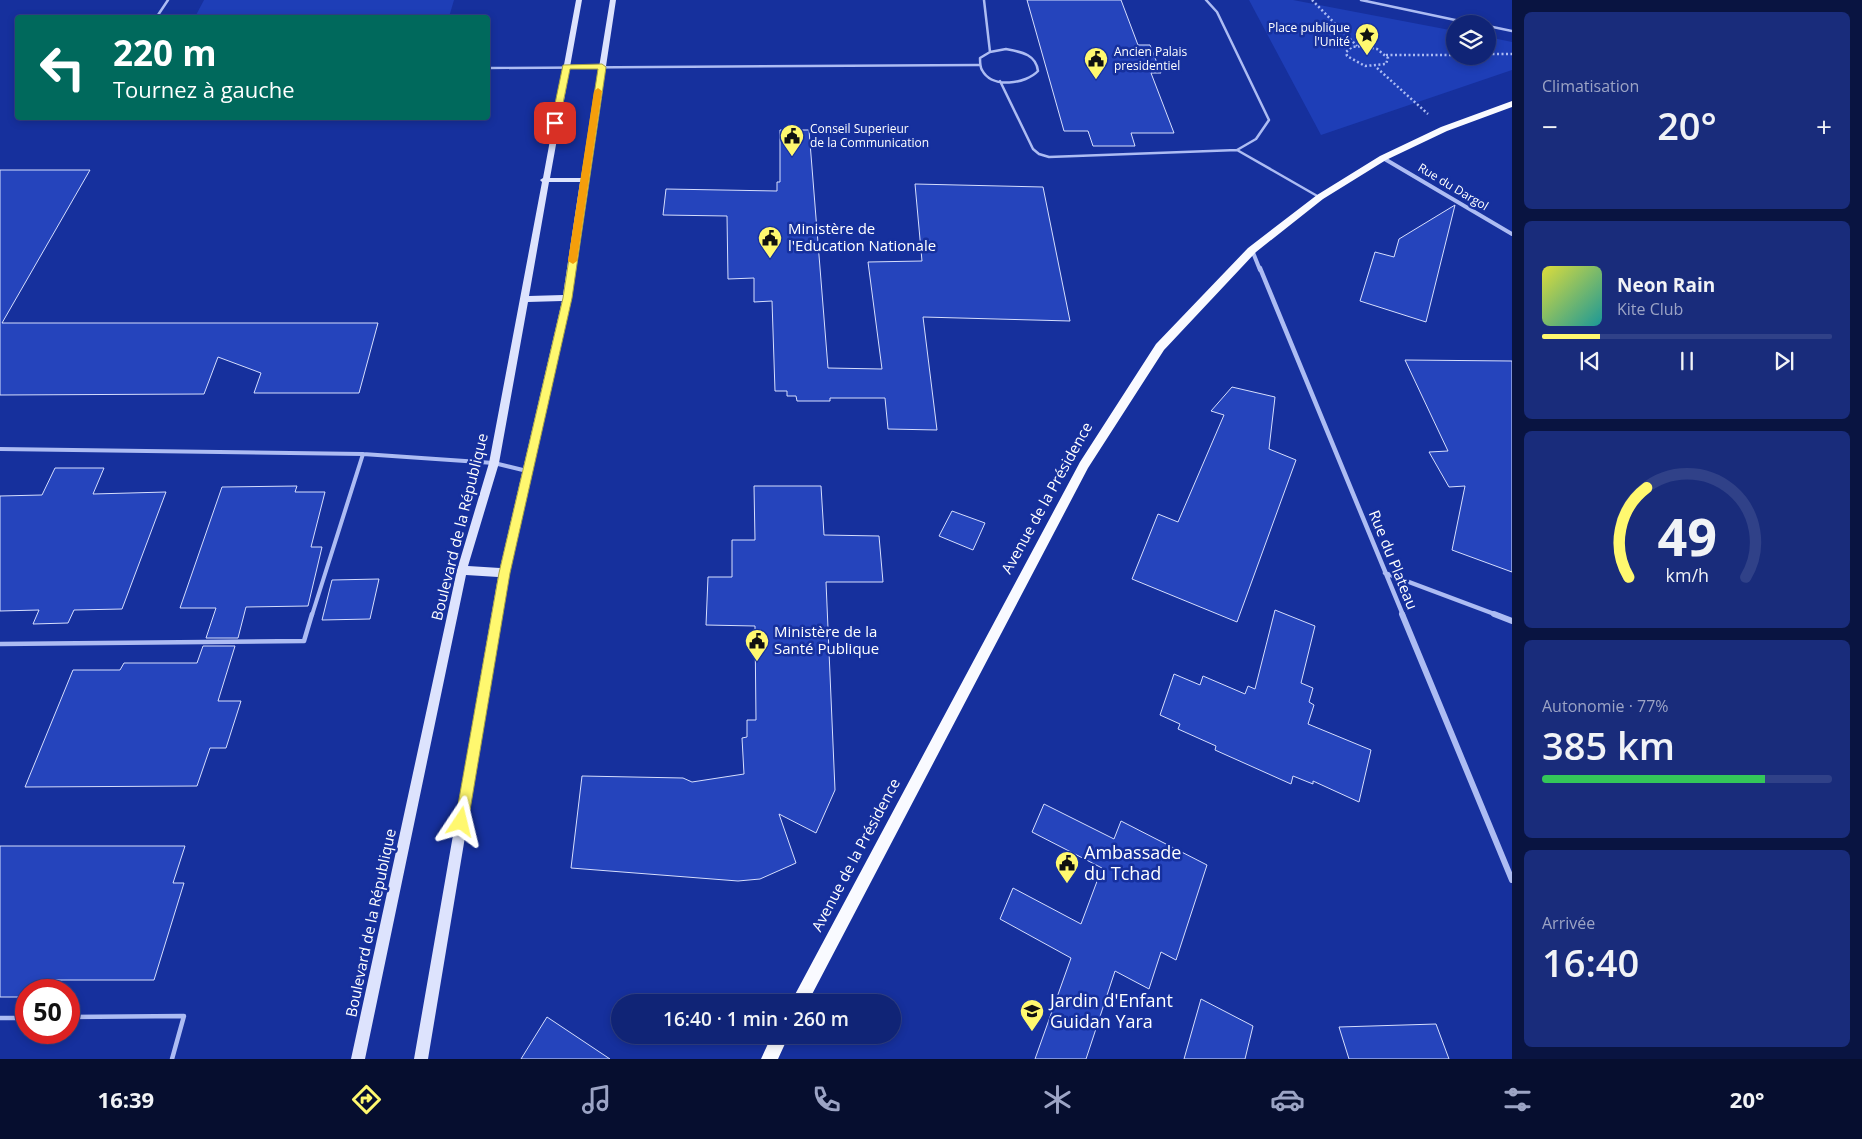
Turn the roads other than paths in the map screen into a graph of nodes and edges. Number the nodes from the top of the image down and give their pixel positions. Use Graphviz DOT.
graph roads {
  1 [pos="168,0"];
  2 [pos="579,0"];
  3 [pos="613,0"];
  4 [pos="984,0"];
  5 [pos="1206,0"];
  6 [pos="1361,0"];
  7 [pos="158,15"];
  8 [pos="1446,18"];
  9 [pos="1496,28"];
  10 [pos="1512,31"];
  11 [pos="990,52"];
  12 [pos="979,65"];
  13 [pos="566,67"];
  14 [pos="602,67"];
  15 [pos="490,68"];
  16 [pos="1000,81"];
  17 [pos="1512,104"];
  18 [pos="1237,150"];
  19 [pos="1383,158"];
  20 [pos="544,180"];
  21 [pos="584,180"];
  22 [pos="1320,197"];
  23 [pos="1512,234"];
  24 [pos="1252,250"];
  25 [pos="568,298"];
  26 [pos="524,299"];
  27 [pos="0,448"];
  28 [pos="363,454"];
  29 [pos="494,463"];
  30 [pos="527,471"];
  31 [pos="462,570"];
  32 [pos="504,573"];
  33 [pos="1385,573"];
  34 [pos="1512,621"];
  35 [pos="0,644"];
  36 [pos="1512,880"];
  37 [pos="803,994"];
  38 [pos="80,1017"];
  39 [pos="0,1018"];
  40 [pos="15,1018"];
  41 [pos="776,1044"];
  42 [pos="172,1059"];
  43 [pos="358,1059"];
  44 [pos="420,1059"];
  45 [pos="769,1059"];
  1 -- 7 [label="lane"];
  2 -- 13 [label="main road, Boulevard de la République"];
  3 -- 14 [label="main road"];
  4 -- 11 [label="lane"];
  5 -- 18 [label="lane"];
  6 -- 8 [label="lane"];
  9 -- 10 [label="lane"];
  11 -- 12 [label="lane"];
  11 -- 16 [label="lane"];
  12 -- 14 [label="lane"];
  12 -- 16 [label="lane"];
  13 -- 14 [label="lane"];
  13 -- 15 [label="lane"];
  13 -- 20 [label="main road, Boulevard de la République"];
  14 -- 21 [label="main road"];
  16 -- 18 [label="lane"];
  17 -- 19 [label="main road, Avenue de la Présidence"];
  18 -- 22 [label="lane"];
  19 -- 22 [label="main road, Avenue de la Présidence"];
  19 -- 23 [label="street, Rue du Dargol"];
  20 -- 21 [label="main road"];
  20 -- 26 [label="main road, Boulevard de la République"];
  21 -- 25 [label="main road"];
  22 -- 24 [label="main road, Avenue de la Présidence"];
  24 -- 33 [label="street, Rue du Plateau"];
  24 -- 37 [label="main road, Avenue de la Présidence"];
  25 -- 26 [label="main road"];
  25 -- 30 [label="main road"];
  26 -- 29 [label="main road, Boulevard de la République"];
  27 -- 28 [label="lane"];
  28 -- 29 [label="lane"];
  28 -- 35 [label="lane"];
  29 -- 30 [label="lane"];
  29 -- 31 [label="main road, Boulevard de la République"];
  30 -- 32 [label="main road"];
  31 -- 32 [label="main road"];
  31 -- 43 [label="main road, Boulevard de la République"];
  32 -- 44 [label="main road"];
  33 -- 34 [label="street"];
  33 -- 36 [label="street, Rue du Plateau"];
  38 -- 42 [label="lane"];
  39 -- 40 [label="lane"];
  41 -- 45 [label="main road"];
}
